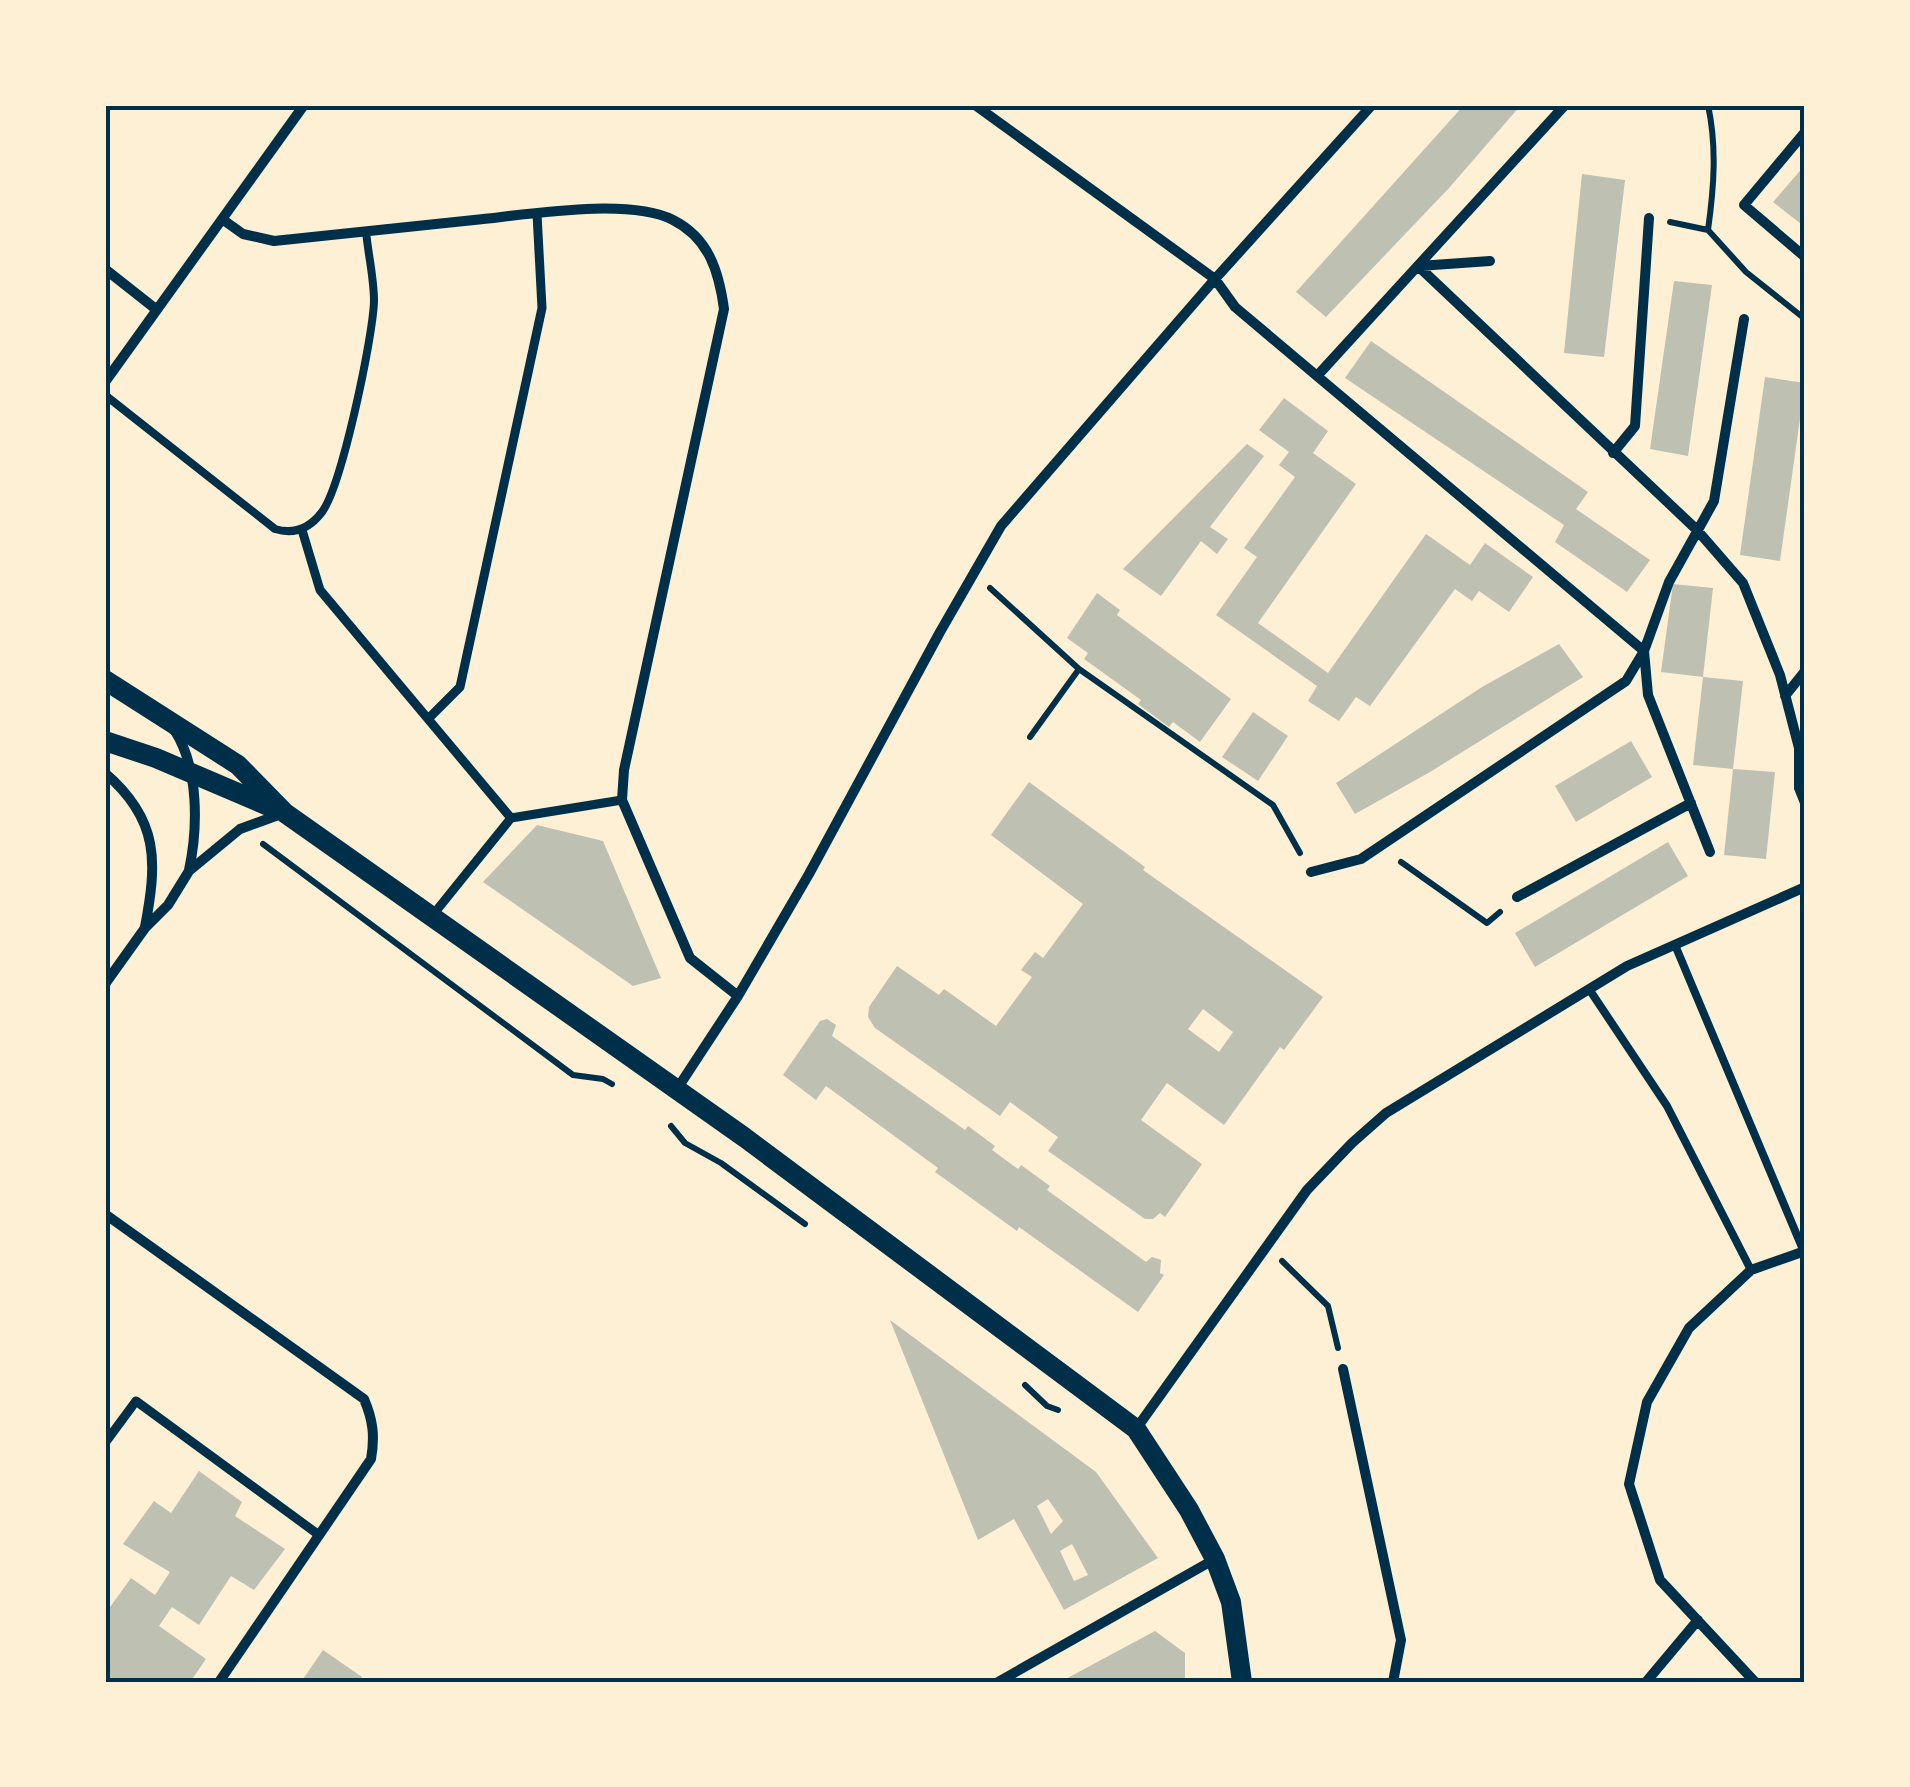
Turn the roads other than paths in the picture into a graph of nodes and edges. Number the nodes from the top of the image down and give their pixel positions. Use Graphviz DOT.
graph roads {
  1 [pos="304,105"];
  2 [pos="975,105"];
  3 [pos="1564,105"];
  4 [pos="1369,106"];
  5 [pos="1805,132"];
  6 [pos="537,214"];
  7 [pos="222,218"];
  8 [pos="1649,218"];
  9 [pos="366,231"];
  10 [pos="1805,258"];
  11 [pos="1490,261"];
  12 [pos="1418,266"];
  13 [pos="105,269"];
  14 [pos="1215,279"];
  15 [pos="158,310"];
  16 [pos="1744,319"];
  17 [pos="1317,376"];
  18 [pos="105,382"];
  19 [pos="105,395"];
  20 [pos="1613,452"];
  21 [pos="302,530"];
  22 [pos="1698,530"];
  23 [pos="1644,650"];
  24 [pos="1805,671"];
  25 [pos="105,680"];
  26 [pos="1785,696"];
  27 [pos="428,718"];
  28 [pos="165,719"];
  29 [pos="105,741"];
  30 [pos="105,773"];
  31 [pos="190,774"];
  32 [pos="622,800"];
  33 [pos="1690,802"];
  34 [pos="1805,803"];
  35 [pos="284,813"];
  36 [pos="512,818"];
  37 [pos="1710,852"];
  38 [pos="189,871"];
  39 [pos="1311,872"];
  40 [pos="1805,887"];
  41 [pos="1517,897"];
  42 [pos="432,916"];
  43 [pos="145,928"];
  44 [pos="1675,945"];
  45 [pos="105,984"];
  46 [pos="1588,989"];
  47 [pos="738,996"];
  48 [pos="676,1089"];
  49 [pos="105,1214"];
  50 [pos="1805,1251"];
  51 [pos="1752,1270"];
  52 [pos="1344,1370"];
  53 [pos="1136,1429"];
  54 [pos="105,1444"];
  55 [pos="320,1535"];
  56 [pos="1215,1559"];
  57 [pos="1698,1620"];
  58 [pos="219,1682"];
  59 [pos="998,1682"];
  60 [pos="1242,1682"];
  61 [pos="1393,1682"];
  62 [pos="1646,1682"];
  63 [pos="1755,1682"];
  1 -- 7 [label="street"];
  2 -- 14 [label="street"];
  3 -- 12 [label="street"];
  4 -- 14 [label="street"];
  5 -- 10 [label="street"];
  6 -- 9 [label="street"];
  6 -- 27 [label="street"];
  6 -- 32 [label="street"];
  7 -- 9 [label="street"];
  7 -- 15 [label="street"];
  8 -- 20 [label="street"];
  9 -- 21 [label="lane"];
  11 -- 12 [label="street"];
  12 -- 17 [label="street"];
  12 -- 20 [label="street"];
  13 -- 15 [label="street"];
  14 -- 17 [label="street"];
  14 -- 47 [label="street"];
  15 -- 18 [label="street"];
  16 -- 22 [label="street"];
  17 -- 23 [label="street"];
  19 -- 21 [label="lane"];
  20 -- 22 [label="street"];
  21 -- 27 [label="street"];
  22 -- 23 [label="street"];
  22 -- 26 [label="street"];
  23 -- 33 [label="street"];
  23 -- 39 [label="street"];
  24 -- 26 [label="street"];
  25 -- 28 [label="main road"];
  26 -- 34 [label="street"];
  27 -- 36 [label="street"];
  28 -- 31 [label="street"];
  28 -- 35 [label="main road"];
  29 -- 31 [label="main road"];
  30 -- 43 [label="street"];
  31 -- 35 [label="main road"];
  31 -- 38 [label="street"];
  32 -- 36 [label="street"];
  32 -- 47 [label="street"];
  33 -- 37 [label="street"];
  33 -- 41 [label="street"];
  35 -- 38 [label="street"];
  35 -- 42 [label="main road"];
  36 -- 42 [label="street"];
  38 -- 43 [label="street"];
  40 -- 44 [label="street"];
  42 -- 48 [label="main road"];
  43 -- 45 [label="street"];
  44 -- 46 [label="street"];
  44 -- 50 [label="lane"];
  46 -- 51 [label="lane"];
  46 -- 53 [label="street"];
  47 -- 48 [label="street"];
  48 -- 53 [label="main road"];
  49 -- 55 [label="street"];
  50 -- 51 [label="street"];
  51 -- 57 [label="street"];
  52 -- 61 [label="street"];
  53 -- 56 [label="main road"];
  54 -- 55 [label="street"];
  55 -- 58 [label="street"];
  56 -- 59 [label="street"];
  56 -- 60 [label="main road"];
  57 -- 62 [label="street"];
  57 -- 63 [label="street"];
}
